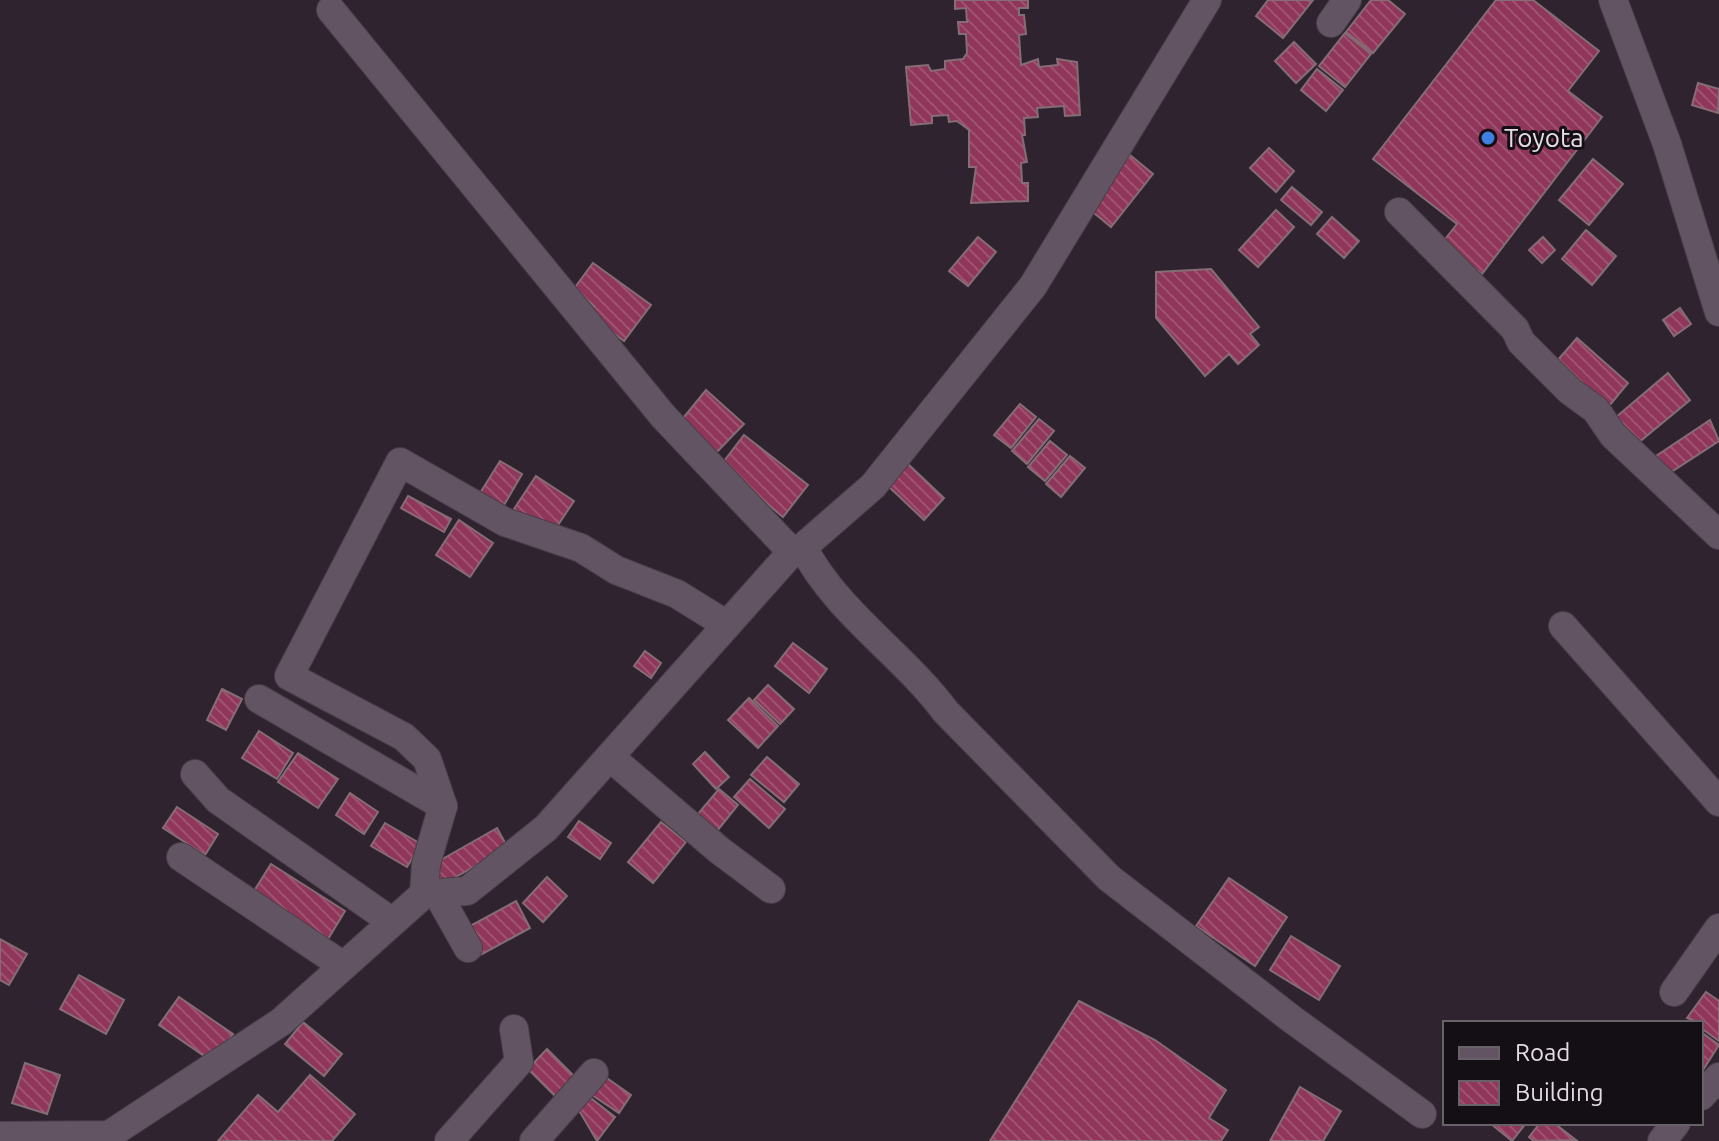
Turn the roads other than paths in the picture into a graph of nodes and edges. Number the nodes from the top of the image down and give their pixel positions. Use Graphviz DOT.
graph roads {
  1 [pos="1207,0"];
  2 [pos="1347,0"];
  3 [pos="1613,0"];
  4 [pos="331,10"];
  5 [pos="1331,23"];
  6 [pos="1399,212"];
  7 [pos="1719,312"];
  8 [pos="1719,535"];
  9 [pos="797,550"];
  10 [pos="727,625"];
  11 [pos="1563,626"];
  12 [pos="259,699"];
  13 [pos="610,757"];
  14 [pos="195,774"];
  15 [pos="1719,802"];
  16 [pos="443,806"];
  17 [pos="181,857"];
  18 [pos="771,889"];
  19 [pos="430,894"];
  20 [pos="391,921"];
  21 [pos="1719,928"];
  22 [pos="468,948"];
  23 [pos="342,965"];
  24 [pos="1674,992"];
  25 [pos="514,1029"];
  26 [pos="594,1073"];
  27 [pos="1719,1077"];
  28 [pos="1703,1094"];
  29 [pos="1422,1114"];
  30 [pos="1674,1125"];
  31 [pos="0,1136"];
  32 [pos="449,1141"];
  33 [pos="534,1141"];
  34 [pos="1662,1141"];
  1 -- 9 [label="street"];
  2 -- 5 [label="street"];
  3 -- 7 [label="street"];
  4 -- 9 [label="street"];
  6 -- 8 [label="street"];
  9 -- 10 [label="street"];
  9 -- 29 [label="street"];
  10 -- 13 [label="street"];
  10 -- 16 [label="street"];
  11 -- 15 [label="street"];
  12 -- 16 [label="street"];
  13 -- 18 [label="street"];
  13 -- 19 [label="street"];
  14 -- 20 [label="street"];
  16 -- 19 [label="street"];
  17 -- 23 [label="street"];
  19 -- 20 [label="street"];
  19 -- 22 [label="street"];
  20 -- 23 [label="street"];
  21 -- 24 [label="street"];
  23 -- 31 [label="street"];
  25 -- 32 [label="street"];
  26 -- 33 [label="street"];
  27 -- 28 [label="street"];
  30 -- 34 [label="street"];
}
